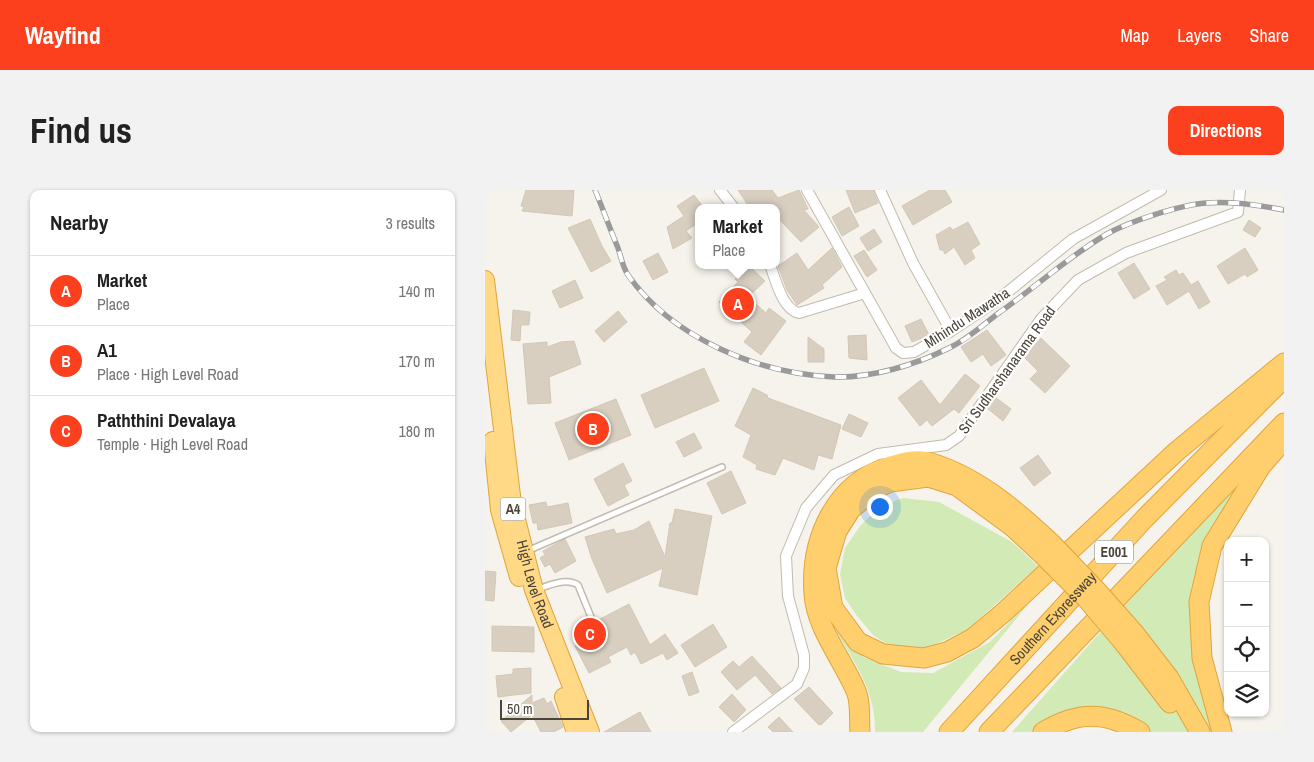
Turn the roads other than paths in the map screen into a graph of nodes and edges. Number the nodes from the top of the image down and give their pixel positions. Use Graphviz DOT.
graph roads {
  1 [pos="720,190"];
  2 [pos="807,190"];
  3 [pos="880,190"];
  4 [pos="1161,190"];
  5 [pos="1240,190"];
  6 [pos="731,204"];
  7 [pos="772,269"];
  8 [pos="485,280"];
  9 [pos="865,293"];
  10 [pos="951,331"];
  11 [pos="485,363"];
  12 [pos="1284,363"];
  13 [pos="1284,378"];
  14 [pos="1284,422"];
  15 [pos="1284,440"];
  16 [pos="722,467"];
  17 [pos="1048,550"];
  18 [pos="524,552"];
  19 [pos="534,590"];
  20 [pos="591,617"];
  21 [pos="1129,639"];
  22 [pos="577,732"];
  23 [pos="590,732"];
  24 [pos="733,732"];
  25 [pos="860,732"];
  26 [pos="949,732"];
  27 [pos="989,732"];
  28 [pos="1043,732"];
  29 [pos="1140,732"];
  30 [pos="1186,732"];
  31 [pos="1200,732"];
  32 [pos="1222,732"];
  1 -- 6 [label="street"];
  2 -- 9 [label="street, Mihindu Mawatha"];
  3 -- 10 [label="street"];
  4 -- 10 [label="street, Mihindu Mawatha"];
  5 -- 24 [label="street, Sri Sudharshanarama Road"];
  7 -- 9 [label="street"];
  8 -- 18 [label="highway, High Level Road / A4"];
  9 -- 10 [label="street, Mihindu Mawatha"];
  11 -- 22 [label="highway, High Level Road / A4"];
  12 -- 17 [label="highway"];
  13 -- 26 [label="highway, Southern Expressway / E001"];
  14 -- 27 [label="highway, Southern Expressway / E001"];
  15 -- 32 [label="highway"];
  16 -- 18 [label="lane"];
  17 -- 21 [label="highway, bridge"];
  17 -- 25 [label="highway"];
  18 -- 19 [label="highway, High Level Road / A4"];
  19 -- 20 [label="lane"];
  19 -- 23 [label="highway, High Level Road / A4"];
  21 -- 30 [label="highway"];
  21 -- 31 [label="highway"];
  28 -- 29 [label="highway"];
}
